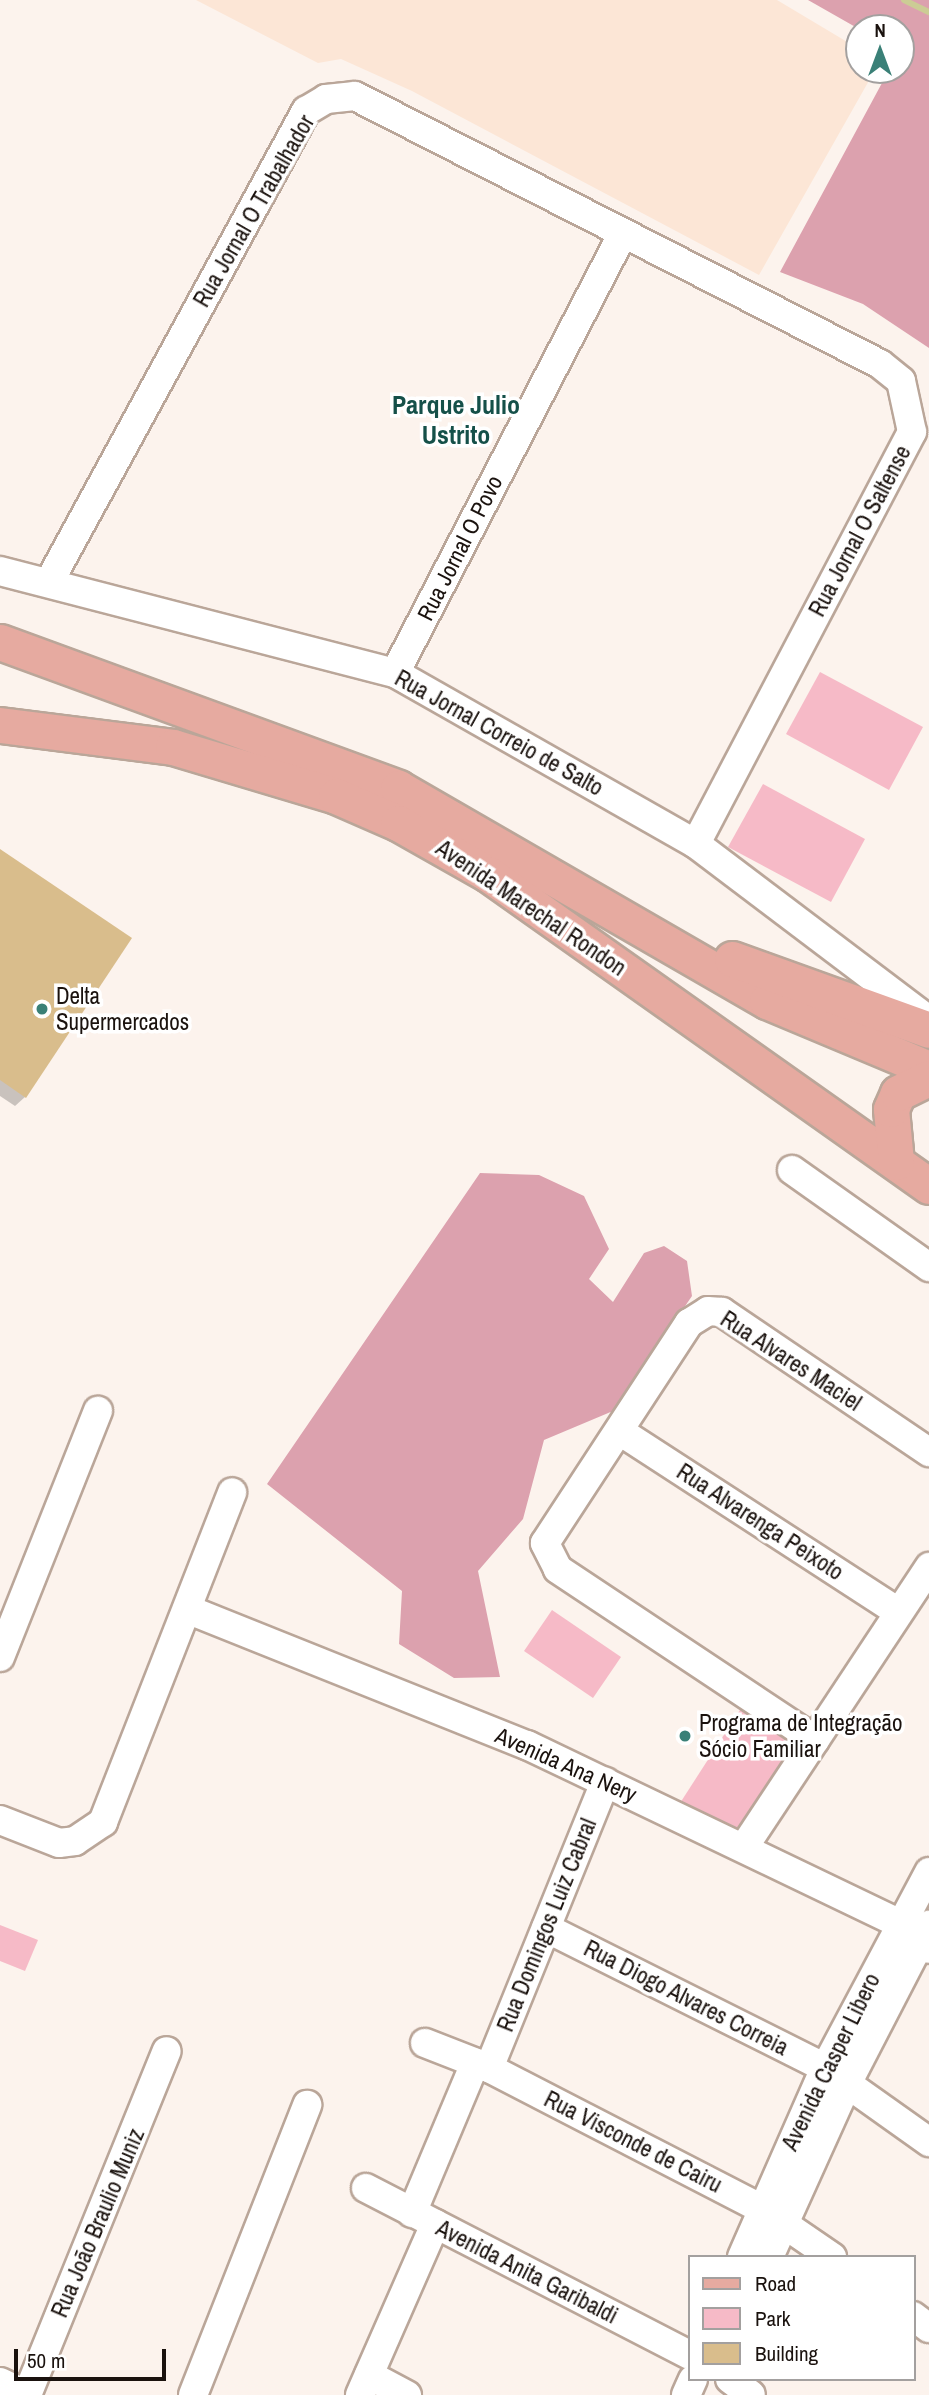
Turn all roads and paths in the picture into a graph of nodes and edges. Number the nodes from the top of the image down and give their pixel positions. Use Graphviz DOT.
graph roads {
  1 [pos="622,236"];
  2 [pos="3,573"];
  3 [pos="49,582"];
  4 [pos="0,642"];
  5 [pos="395,673"];
  6 [pos="0,725"];
  7 [pos="696,844"];
  8 [pos="612,910"];
  9 [pos="929,1020"];
  10 [pos="929,1030"];
  11 [pos="929,1069"];
  12 [pos="929,1078"];
  13 [pos="896,1162"];
  14 [pos="792,1170"];
  15 [pos="929,1186"];
  16 [pos="929,1267"];
  17 [pos="97,1410"];
  18 [pos="621,1432"];
  19 [pos="929,1452"];
  20 [pos="232,1493"];
  21 [pos="929,1567"];
  22 [pos="189,1610"];
  23 [pos="898,1612"];
  24 [pos="0,1657"];
  25 [pos="815,1740"];
  26 [pos="605,1782"];
  27 [pos="0,1820"];
  28 [pos="744,1847"];
  29 [pos="929,1871"];
  30 [pos="546,1928"];
  31 [pos="919,1934"];
  32 [pos="425,2043"];
  33 [pos="167,2051"];
  34 [pos="482,2066"];
  35 [pos="836,2075"];
  36 [pos="307,2105"];
  37 [pos="929,2143"];
  38 [pos="366,2189"];
  39 [pos="773,2215"];
  40 [pos="423,2219"];
  41 [pos="743,2255"];
  42 [pos="769,2255"];
  43 [pos="829,2255"];
  44 [pos="688,2354"];
  45 [pos="733,2381"];
  46 [pos="0,2382"];
  47 [pos="365,2385"];
  48 [pos="27,2395"];
  49 [pos="192,2395"];
  50 [pos="407,2395"];
  51 [pos="751,2395"];
  1 -- 3 [label="street, Rua Jornal O Trabalhador"];
  1 -- 5 [label="street, Rua Jornal O Povo"];
  1 -- 7 [label="street, Rua Jornal O Saltense"];
  2 -- 3 [label="street, Rua Jornal Correio de Salto"];
  3 -- 5 [label="street, Rua Jornal Correio de Salto"];
  4 -- 8 [label="main road, Avenida Marechal Rondon"];
  5 -- 7 [label="street, Rua Jornal Correio de Salto"];
  6 -- 13 [label="main road, Avenida Marechal Rondon"];
  7 -- 9 [label="street, Rua Jornal Correio de Salto"];
  8 -- 10 [label="main road"];
  8 -- 11 [label="main road, Avenida Marechal Rondon"];
  12 -- 13 [label="main road"];
  13 -- 15 [label="main road, Avenida Marechal Rondon"];
  14 -- 16 [label="street"];
  17 -- 24 [label="street"];
  18 -- 19 [label="street, Rua Alvares Maciel"];
  18 -- 23 [label="street, Rua Alvarenga Peixoto"];
  18 -- 25 [label="street, Rua Alvares Maciel"];
  20 -- 22 [label="street"];
  21 -- 23 [label="street"];
  22 -- 26 [label="street, Avenida Ana Nery"];
  22 -- 27 [label="street"];
  23 -- 25 [label="street"];
  25 -- 28 [label="street"];
  26 -- 28 [label="street, Avenida Ana Nery"];
  26 -- 30 [label="street, Rua Domingos Luiz Cabral"];
  28 -- 31 [label="street, Avenida Ana Nery"];
  29 -- 31 [label="street, Avenida Casper Libero"];
  30 -- 34 [label="street, Rua Domingos Luiz Cabral"];
  30 -- 35 [label="street, Rua Diogo Alvares Correia"];
  31 -- 35 [label="street, Avenida Casper Libero"];
  32 -- 34 [label="street, Rua Visconde de Cairu"];
  33 -- 48 [label="street, Rua João Braulio Muniz"];
  34 -- 39 [label="street, Rua Visconde de Cairu"];
  34 -- 40 [label="street, Rua Domingos Luiz Cabral"];
  35 -- 37 [label="street, Rua Diogo Alvares Correia"];
  35 -- 39 [label="street, Avenida Casper Libero"];
  36 -- 49 [label="street"];
  38 -- 40 [label="street, Avenida Anita Garibaldi"];
  39 -- 41 [label="street, Avenida Casper Libero"];
  39 -- 42 [label="street, Avenida Casper Libero"];
  39 -- 43 [label="street, Rua Visconde de Cairu"];
  40 -- 44 [label="street, Avenida Anita Garibaldi"];
  40 -- 47 [label="street, Rua Domingos Luiz Cabral"];
  45 -- 51 [label="street"];
  46 -- 48 [label="street"];
  47 -- 50 [label="street"];
}
